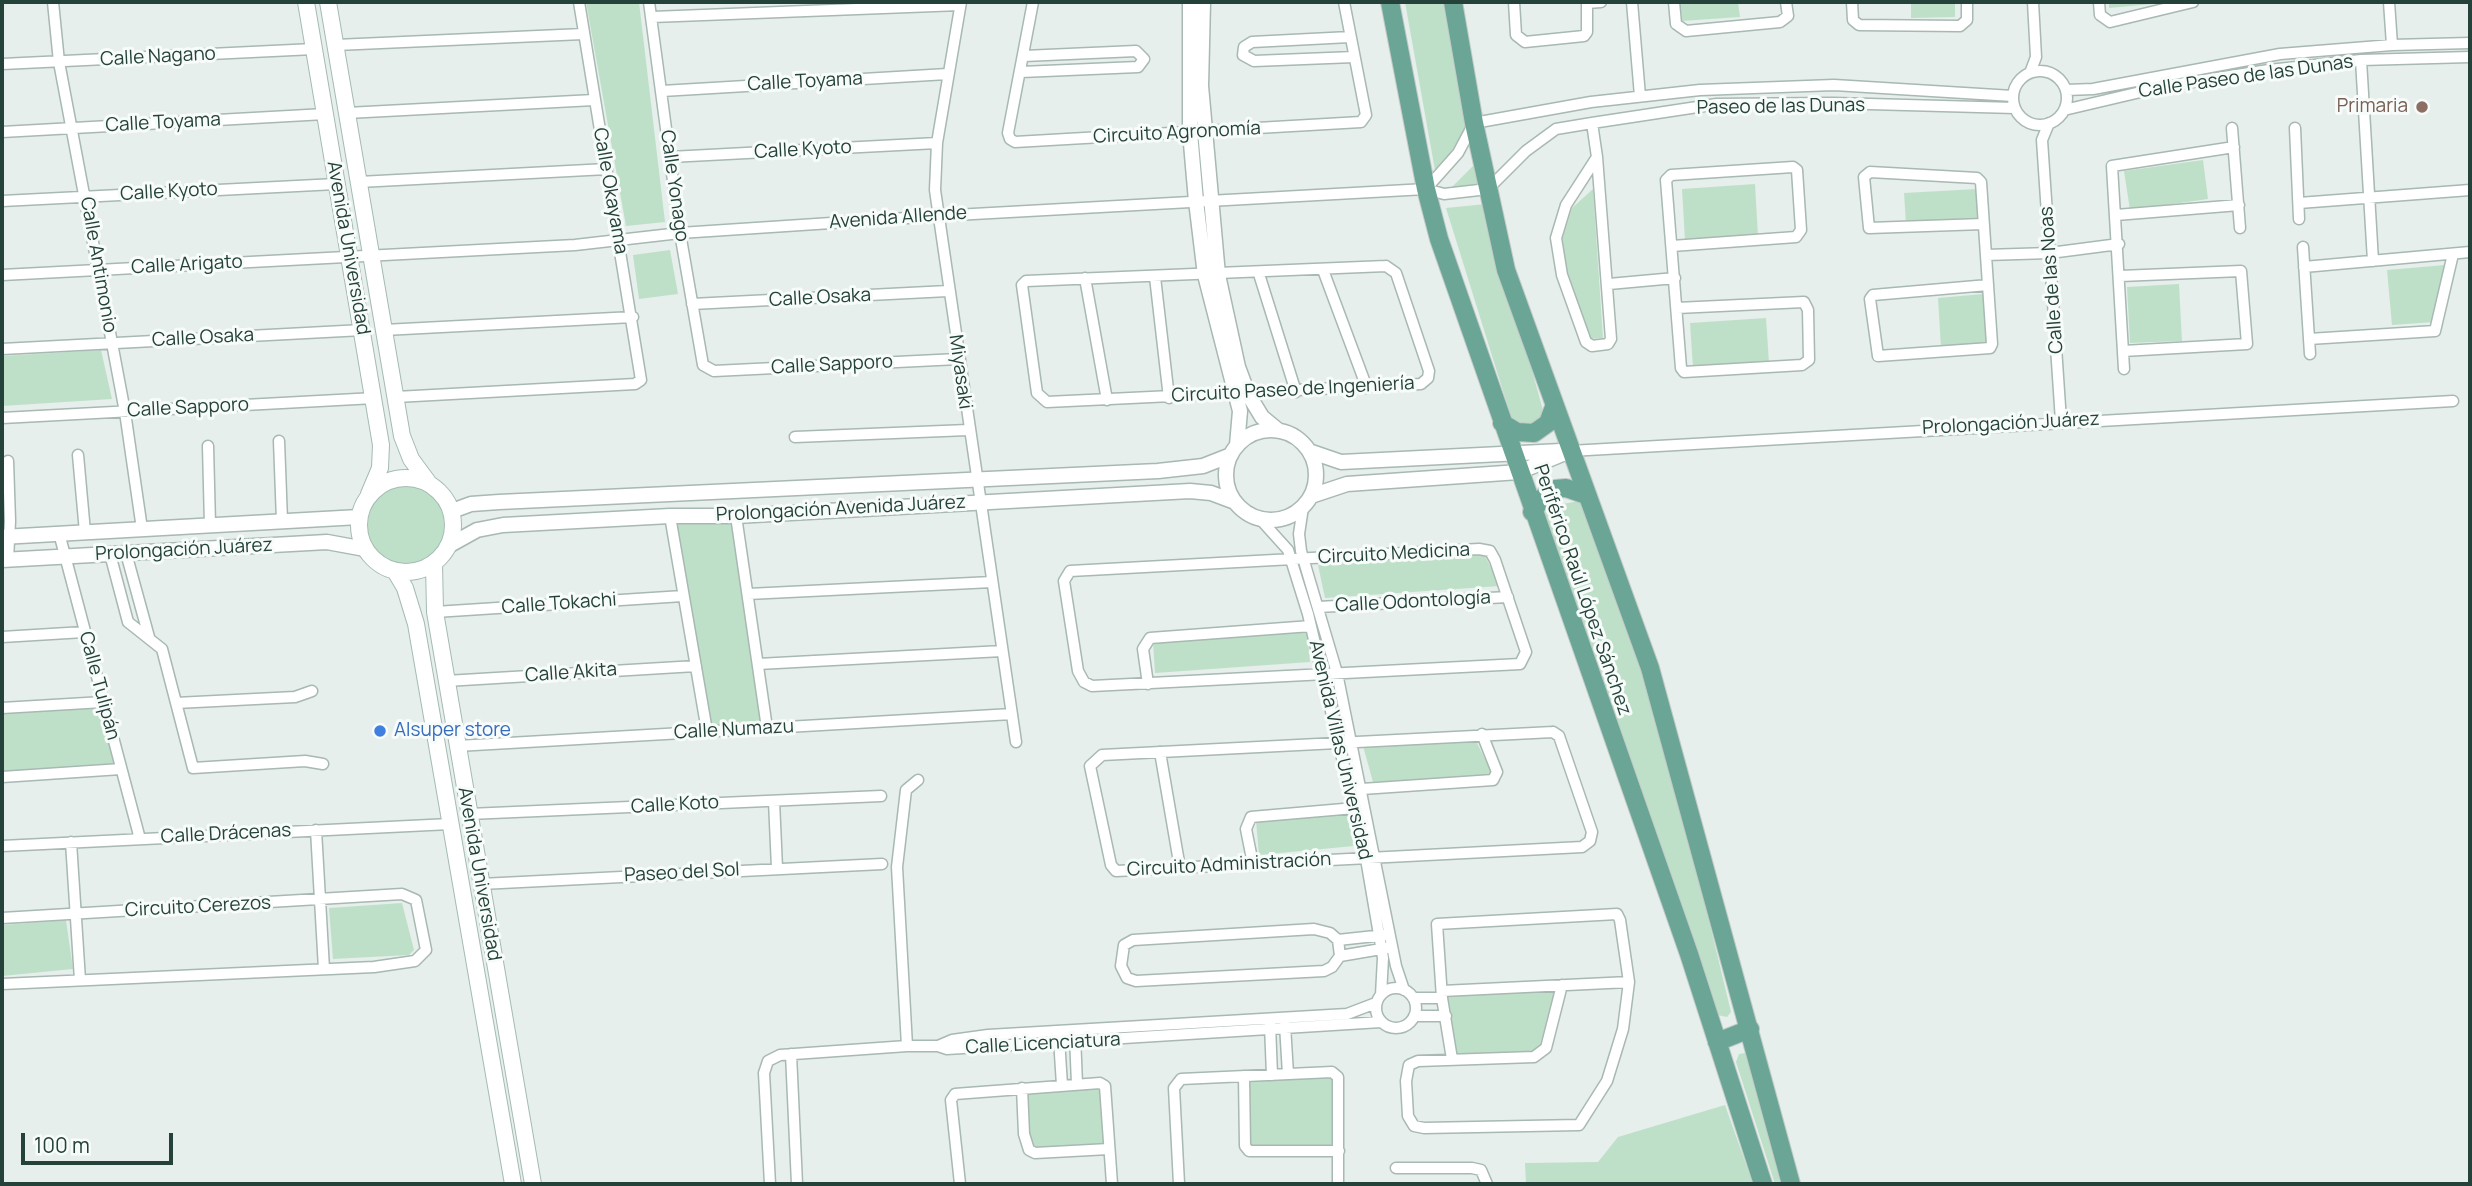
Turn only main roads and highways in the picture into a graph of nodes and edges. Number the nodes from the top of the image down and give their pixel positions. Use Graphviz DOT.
graph roads {
  1 [pos="306,2"];
  2 [pos="328,2"];
  3 [pos="1390,2"];
  4 [pos="1453,2"];
  5 [pos="1554,407"];
  6 [pos="1502,423"];
  7 [pos="428,482"];
  8 [pos="369,494"];
  9 [pos="1586,495"];
  10 [pos="1532,512"];
  11 [pos="434,564"];
  12 [pos="395,571"];
  13 [pos="1750,1030"];
  14 [pos="1717,1042"];
  15 [pos="513,1184"];
  16 [pos="533,1184"];
  17 [pos="1763,1184"];
  18 [pos="1791,1184"];
  1 -- 8 [label="main road, Avenida Universidad"];
  2 -- 7 [label="main road, Avenida Universidad"];
  3 -- 6 [label="main road, Periférico Raúl López Sánchez"];
  4 -- 5 [label="main road, Periférico Raúl López Sánchez"];
  5 -- 6 [label="main road"];
  5 -- 9 [label="main road, Periférico Raúl López Sánchez"];
  6 -- 10 [label="main road, Periférico Raúl López Sánchez"];
  7 -- 8 [label="main road"];
  7 -- 11 [label="main road"];
  8 -- 12 [label="main road"];
  9 -- 10 [label="main road"];
  9 -- 13 [label="main road, Periférico Raúl López Sánchez"];
  10 -- 14 [label="main road, Periférico Raúl López Sánchez"];
  11 -- 12 [label="main road"];
  11 -- 16 [label="main road, Avenida Universidad"];
  12 -- 15 [label="main road, Avenida Universidad"];
  13 -- 14 [label="main road"];
  13 -- 18 [label="main road, Periférico Raúl López Sánchez"];
  14 -- 17 [label="main road, Periférico Raúl López Sánchez"];
}
